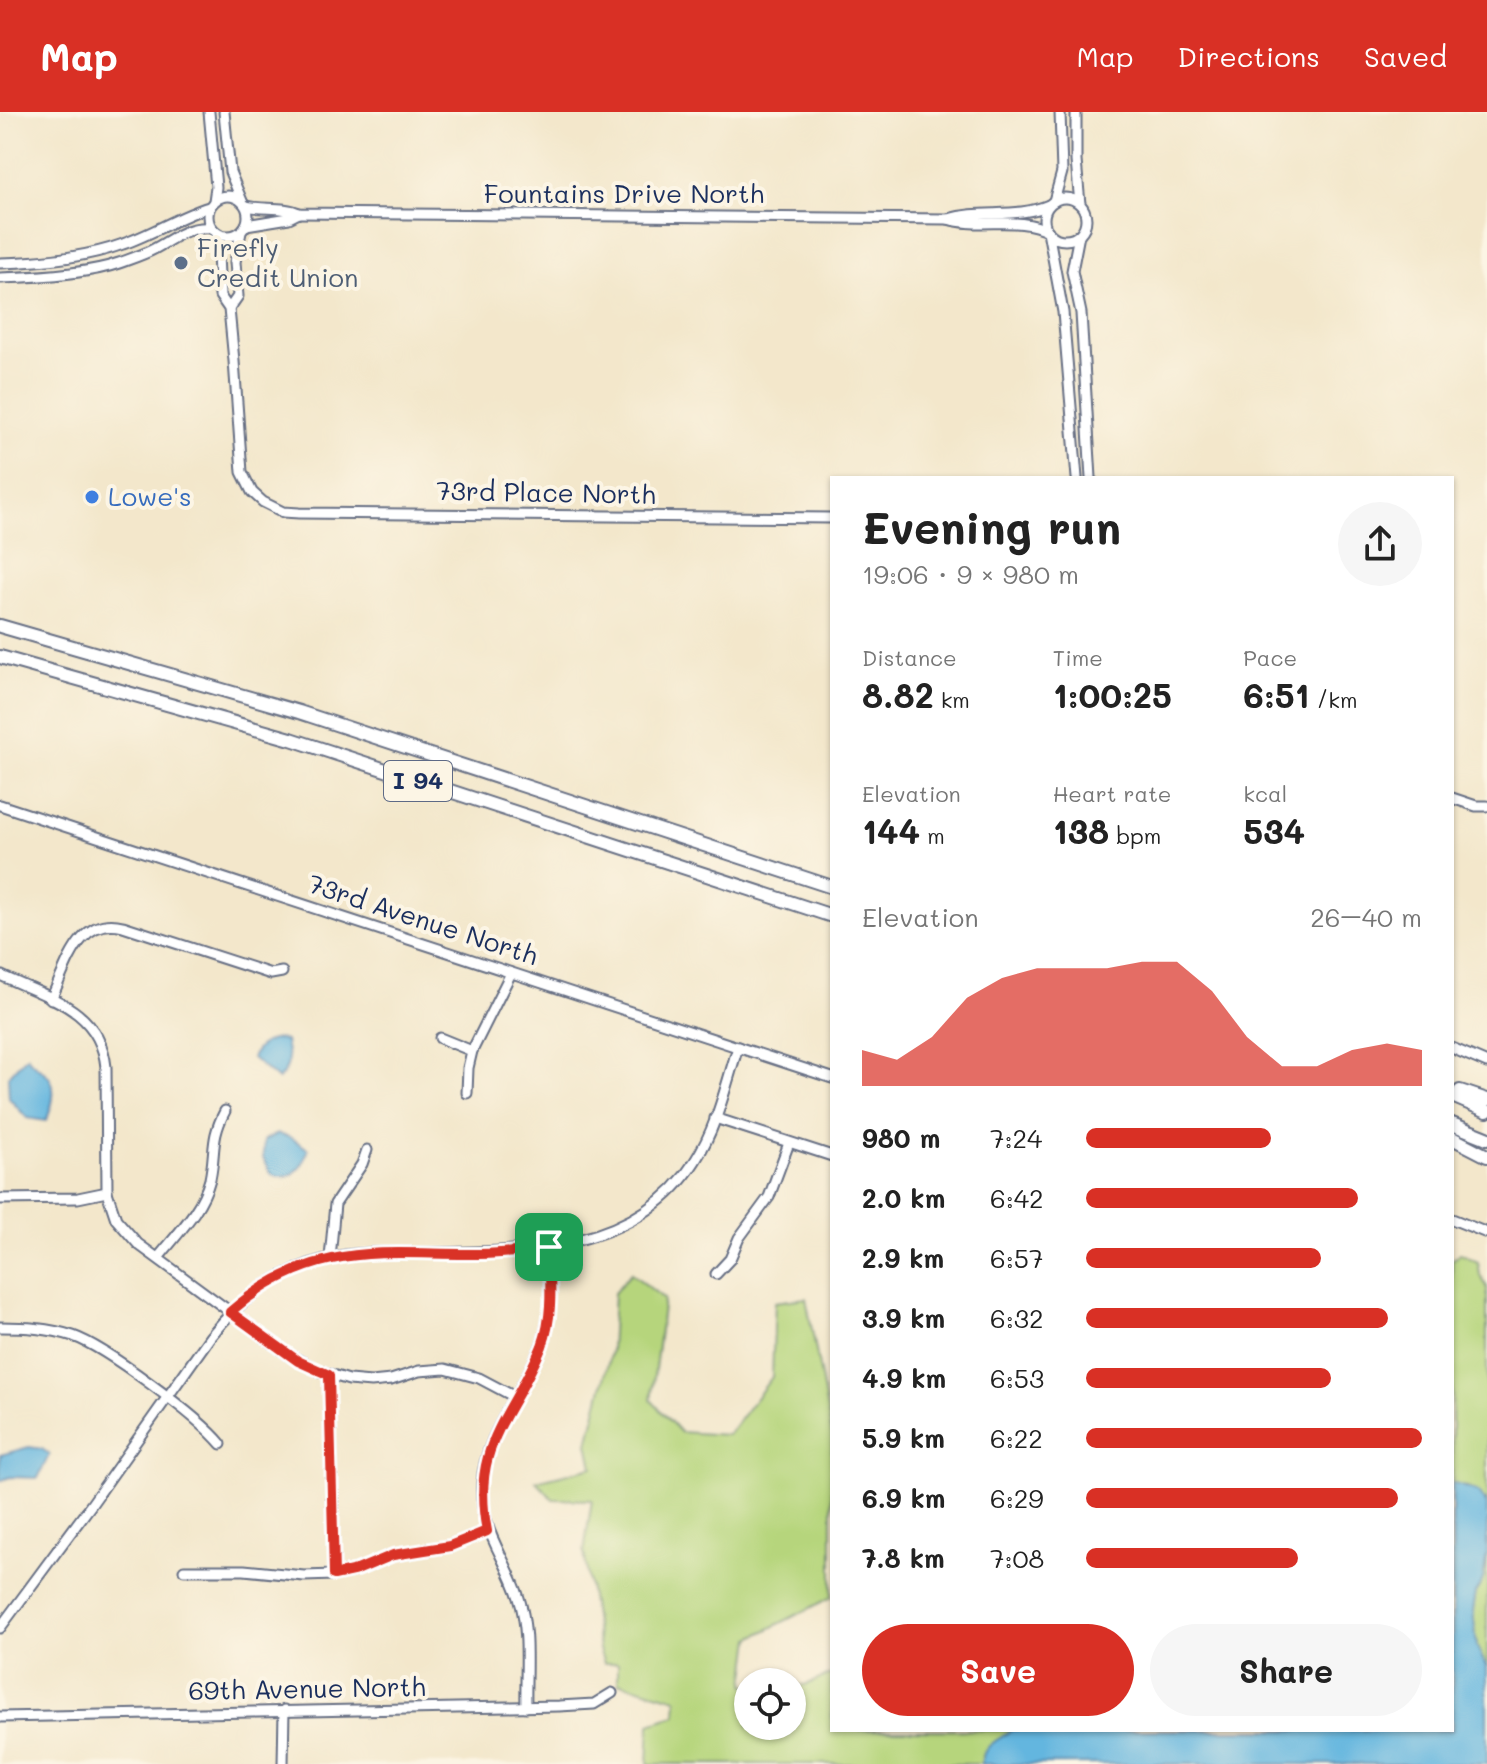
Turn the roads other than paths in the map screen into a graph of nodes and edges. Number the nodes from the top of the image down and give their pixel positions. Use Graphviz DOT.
graph roads {
  1 [pos="209,112"];
  2 [pos="224,112"];
  3 [pos="1060,112"];
  4 [pos="1076,112"];
  5 [pos="1051,203"];
  6 [pos="212,204"];
  7 [pos="244,204"];
  8 [pos="1080,204"];
  9 [pos="299,213"];
  10 [pos="948,219"];
  11 [pos="244,228"];
  12 [pos="214,230"];
  13 [pos="1048,231"];
  14 [pos="1079,235"];
  15 [pos="0,263"];
  16 [pos="0,278"];
  17 [pos="229,309"];
  18 [pos="1077,476"];
  19 [pos="1091,476"];
  20 [pos="830,518"];
  21 [pos="0,625"];
  22 [pos="0,657"];
  23 [pos="1454,799"];
  24 [pos="0,805"];
  25 [pos="1487,806"];
  26 [pos="830,886"];
  27 [pos="830,915"];
  28 [pos="282,972"];
  29 [pos="511,973"];
  30 [pos="0,975"];
  31 [pos="51,999"];
  32 [pos="440,1038"];
  33 [pos="738,1047"];
  34 [pos="1454,1049"];
  35 [pos="472,1051"];
  36 [pos="1487,1063"];
  37 [pos="830,1077"];
  38 [pos="1454,1089"];
  39 [pos="467,1093"];
  40 [pos="1454,1097"];
  41 [pos="1487,1100"];
  42 [pos="225,1111"];
  43 [pos="1487,1111"];
  44 [pos="715,1118"];
  45 [pos="1454,1125"];
  46 [pos="1487,1138"];
  47 [pos="1454,1139"];
  48 [pos="789,1143"];
  49 [pos="367,1150"];
  50 [pos="830,1155"];
  51 [pos="1487,1156"];
  52 [pos="107,1192"];
  53 [pos="0,1199"];
  54 [pos="1454,1220"];
  55 [pos="1487,1233"];
  56 [pos="549,1247"];
  57 [pos="158,1258"];
  58 [pos="330,1258"];
  59 [pos="716,1274"];
  60 [pos="230,1312"];
  61 [pos="0,1327"];
  62 [pos="329,1375"];
  63 [pos="515,1397"];
  64 [pos="166,1398"];
  65 [pos="221,1444"];
  66 [pos="487,1531"];
  67 [pos="184,1570"];
  68 [pos="334,1575"];
  69 [pos="0,1628"];
  70 [pos="612,1693"];
  71 [pos="526,1707"];
  72 [pos="284,1710"];
  73 [pos="0,1717"];
  74 [pos="283,1764"];
  1 -- 6 [label="street"];
  2 -- 7 [label="street"];
  3 -- 5 [label="street"];
  4 -- 8 [label="street"];
  5 -- 8 [label="street"];
  5 -- 10 [label="street, Fountains Drive North"];
  5 -- 13 [label="street"];
  6 -- 7 [label="street"];
  6 -- 12 [label="street"];
  6 -- 15 [label="street"];
  7 -- 9 [label="street, Fountains Drive North"];
  7 -- 11 [label="street"];
  8 -- 14 [label="street"];
  9 -- 10 [label="street, Fountains Drive North"];
  9 -- 11 [label="street, Fountains Drive North"];
  10 -- 13 [label="street, Fountains Drive North"];
  11 -- 12 [label="street"];
  11 -- 17 [label="street"];
  12 -- 16 [label="street"];
  12 -- 17 [label="street"];
  13 -- 14 [label="street"];
  13 -- 18 [label="street"];
  14 -- 19 [label="street"];
  17 -- 20 [label="street, 73rd Place North"];
  21 -- 26 [label="highway, I 94"];
  22 -- 27 [label="highway, I 94"];
  23 -- 25 [label="street"];
  24 -- 29 [label="street, 73rd Avenue North"];
  28 -- 31 [label="street"];
  29 -- 33 [label="street, 73rd Avenue North"];
  29 -- 35 [label="street"];
  30 -- 31 [label="street"];
  31 -- 52 [label="street"];
  32 -- 35 [label="street"];
  33 -- 37 [label="street, 73rd Avenue North"];
  33 -- 44 [label="street"];
  34 -- 36 [label="street"];
  35 -- 39 [label="street"];
  38 -- 41 [label="highway"];
  40 -- 43 [label="highway"];
  42 -- 57 [label="street"];
  44 -- 48 [label="street"];
  44 -- 56 [label="street"];
  45 -- 46 [label="highway"];
  47 -- 51 [label="highway"];
  48 -- 50 [label="street"];
  48 -- 59 [label="street"];
  49 -- 58 [label="street"];
  52 -- 53 [label="street"];
  52 -- 57 [label="street"];
  54 -- 55 [label="street"];
  56 -- 58 [label="street"];
  56 -- 63 [label="street"];
  57 -- 60 [label="street"];
  58 -- 60 [label="street"];
  60 -- 62 [label="street"];
  60 -- 64 [label="street"];
  61 -- 64 [label="street"];
  62 -- 63 [label="street"];
  62 -- 68 [label="street"];
  63 -- 66 [label="street"];
  64 -- 65 [label="street"];
  64 -- 69 [label="street"];
  66 -- 68 [label="street"];
  66 -- 71 [label="street"];
  67 -- 68 [label="street"];
  70 -- 71 [label="street, 69th Avenue North"];
  71 -- 72 [label="street, 69th Avenue North"];
  72 -- 73 [label="street, 69th Avenue North"];
  72 -- 74 [label="street"];
}
